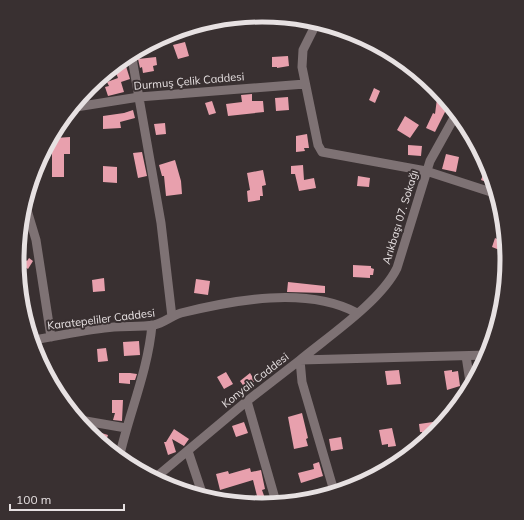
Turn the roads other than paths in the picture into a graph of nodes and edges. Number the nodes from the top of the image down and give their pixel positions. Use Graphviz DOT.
graph roads {
  1 [pos="314,28"];
  2 [pos="132,60"];
  3 [pos="305,84"];
  4 [pos="139,97"];
  5 [pos="80,106"];
  6 [pos="454,119"];
  7 [pos="426,171"];
  8 [pos="490,192"];
  9 [pos="28,223"];
  10 [pos="357,313"];
  11 [pos="172,317"];
  12 [pos="152,325"];
  13 [pos="51,337"];
  14 [pos="38,339"];
  15 [pos="480,355"];
  16 [pos="466,356"];
  17 [pos="300,360"];
  18 [pos="469,377"];
  19 [pos="247,401"];
  20 [pos="87,421"];
  21 [pos="126,428"];
  22 [pos="121,451"];
  23 [pos="188,451"];
  24 [pos="160,474"];
  25 [pos="333,487"];
  26 [pos="201,490"];
  27 [pos="275,497"];
  1 -- 3 [label="street"];
  2 -- 4 [label="street"];
  3 -- 4 [label="street, Durmuş Çelik Caddesi"];
  3 -- 7 [label="street"];
  4 -- 5 [label="street, Durmuş Çelik Caddesi"];
  4 -- 11 [label="street"];
  6 -- 7 [label="street, Arıkbaşı 07. Sokağı"];
  7 -- 8 [label="street"];
  7 -- 10 [label="street, Arıkbaşı 07. Sokağı"];
  9 -- 13 [label="street"];
  10 -- 11 [label="street, Karatepeliler Caddesi"];
  10 -- 17 [label="street, Arıkbaşı 07. Sokağı"];
  11 -- 12 [label="street, Karatepeliler Caddesi"];
  12 -- 13 [label="street, Karatepeliler Caddesi"];
  12 -- 21 [label="street"];
  13 -- 14 [label="street, Karatepeliler Caddesi"];
  15 -- 16 [label="street, Konyalı Caddesi"];
  16 -- 17 [label="street, Konyalı Caddesi"];
  16 -- 18 [label="street"];
  17 -- 19 [label="street, Konyalı Caddesi"];
  17 -- 25 [label="street"];
  19 -- 23 [label="street, Konyalı Caddesi"];
  19 -- 27 [label="street"];
  20 -- 21 [label="street"];
  21 -- 22 [label="street"];
  23 -- 24 [label="street, Konyalı Caddesi"];
  23 -- 26 [label="street"];
}
